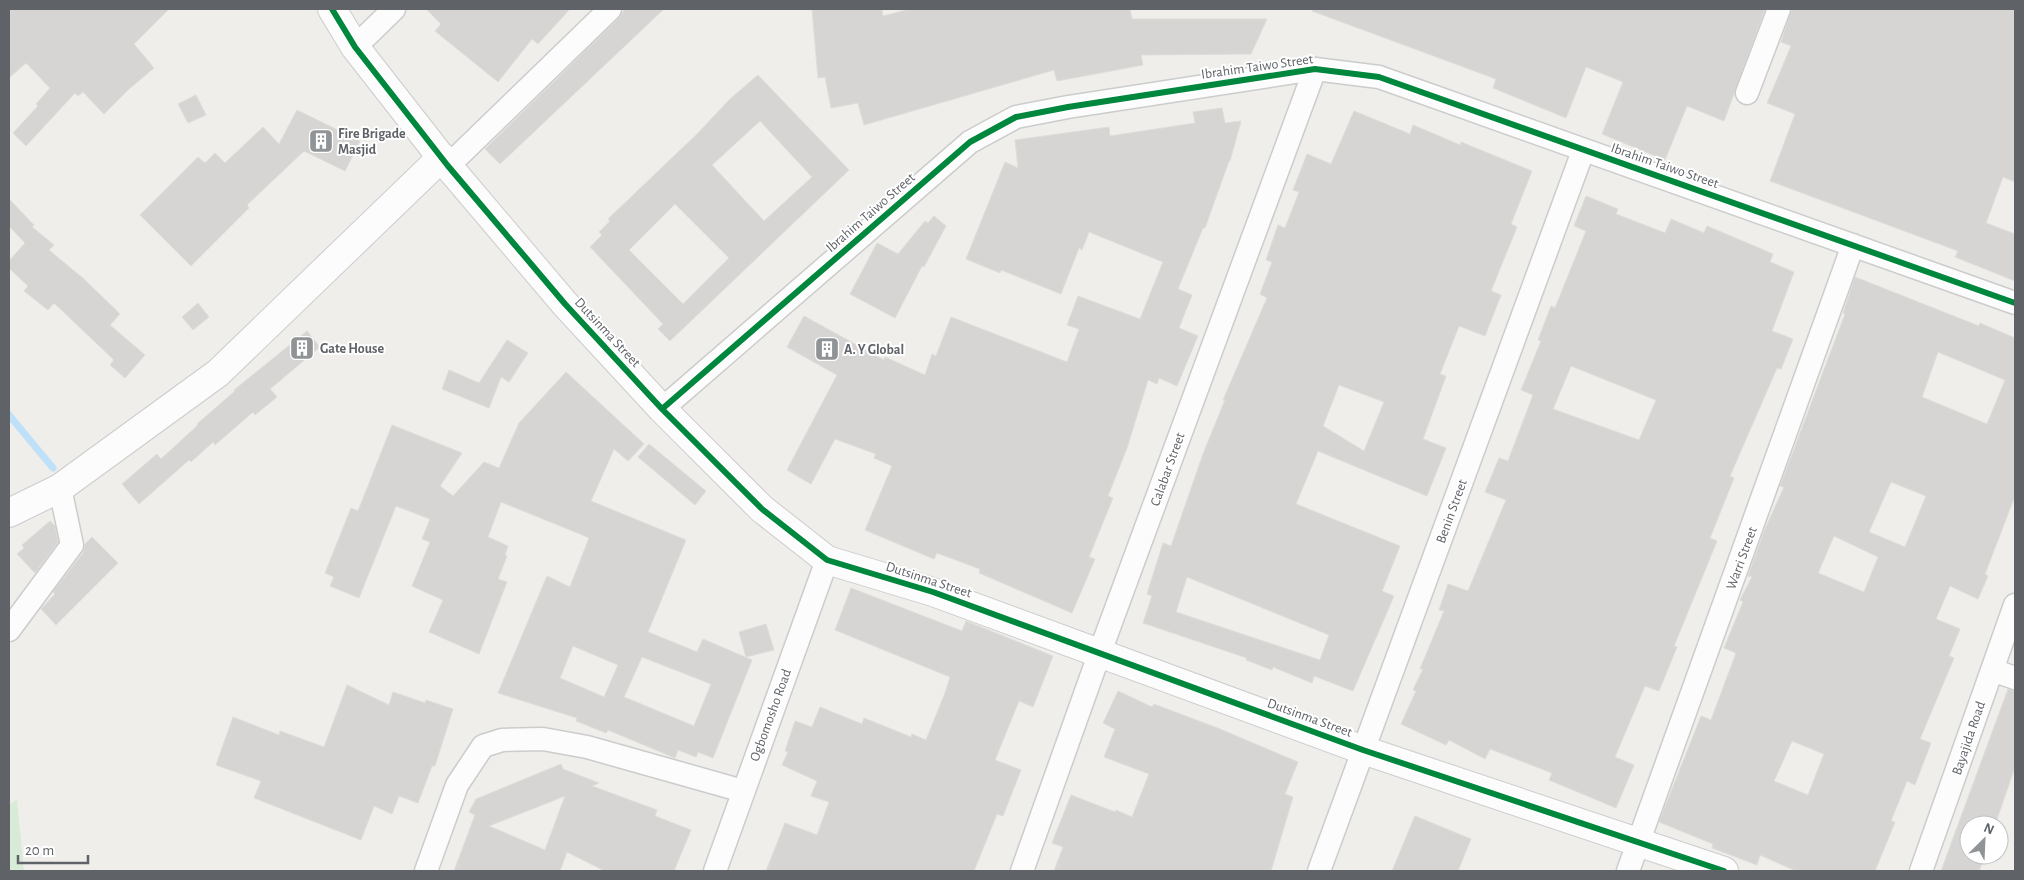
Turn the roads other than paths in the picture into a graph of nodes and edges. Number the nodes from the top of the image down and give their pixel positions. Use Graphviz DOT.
graph roads {
  1 [pos="332,9"];
  2 [pos="394,9"];
  3 [pos="610,9"];
  4 [pos="1779,9"];
  5 [pos="355,47"];
  6 [pos="1315,69"];
  7 [pos="1747,93"];
  8 [pos="1583,151"];
  9 [pos="445,161"];
  10 [pos="1853,245"];
  11 [pos="2015,303"];
  12 [pos="662,409"];
  13 [pos="60,488"];
  14 [pos="9,513"];
  15 [pos="827,560"];
  16 [pos="2015,605"];
  17 [pos="9,630"];
  18 [pos="1100,652"];
  19 [pos="1992,670"];
  20 [pos="2015,678"];
  21 [pos="1363,750"];
  22 [pos="743,791"];
  23 [pos="1639,842"];
  24 [pos="426,871"];
  25 [pos="715,871"];
  26 [pos="1022,871"];
  27 [pos="1319,871"];
  28 [pos="1628,871"];
  29 [pos="1724,871"];
  30 [pos="1921,871"];
  1 -- 5 [label="street, Dutsinma Street"];
  2 -- 5 [label="street"];
  3 -- 9 [label="street"];
  4 -- 7 [label="street"];
  5 -- 9 [label="street, Dutsinma Street"];
  6 -- 8 [label="street, Ibrahim Taiwo Street"];
  6 -- 12 [label="street, Ibrahim Taiwo Street"];
  6 -- 18 [label="street, Calabar Street"];
  8 -- 10 [label="street, Ibrahim Taiwo Street"];
  8 -- 21 [label="street, Benin Street"];
  9 -- 12 [label="street, Dutsinma Street"];
  9 -- 13 [label="street"];
  10 -- 11 [label="street, Ibrahim Taiwo Street"];
  10 -- 23 [label="street, Warri Street"];
  12 -- 15 [label="street, Dutsinma Street"];
  13 -- 14 [label="street"];
  13 -- 17 [label="street"];
  15 -- 18 [label="street, Dutsinma Street"];
  15 -- 22 [label="street, Ogbomosho Road"];
  16 -- 19 [label="street, Bayajida Road"];
  18 -- 21 [label="street, Dutsinma Street"];
  18 -- 26 [label="street, Calabar Street"];
  19 -- 20 [label="street"];
  19 -- 30 [label="street, Bayajida Road"];
  21 -- 23 [label="street, Dutsinma Street"];
  21 -- 27 [label="street, Benin Street"];
  22 -- 24 [label="street"];
  22 -- 25 [label="street, Ogbomosho Road"];
  23 -- 28 [label="street, Warri Street"];
  23 -- 29 [label="street, Dutsinma Street"];
}
